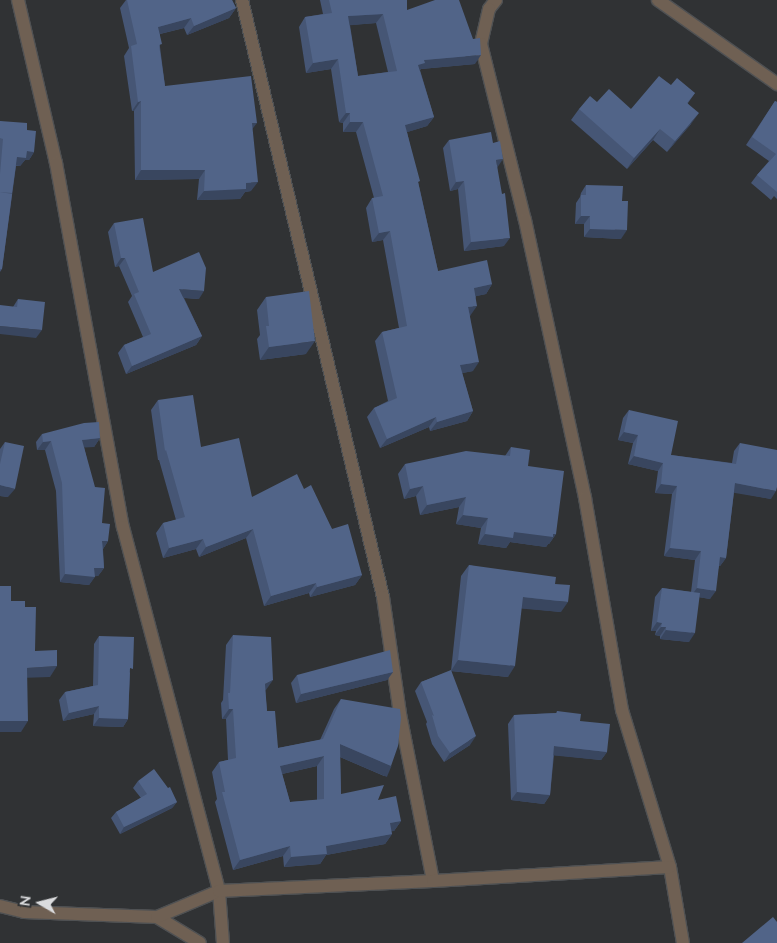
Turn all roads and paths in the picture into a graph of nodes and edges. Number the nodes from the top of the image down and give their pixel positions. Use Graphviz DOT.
graph roads {
  1 [pos="18,0"];
  2 [pos="242,0"];
  3 [pos="496,0"];
  4 [pos="658,0"];
  5 [pos="777,84"];
  6 [pos="670,867"];
  7 [pos="433,881"];
  8 [pos="219,891"];
  9 [pos="0,906"];
  10 [pos="157,917"];
  11 [pos="200,943"];
  12 [pos="222,943"];
  13 [pos="683,943"];
  1 -- 8 [label="street"];
  2 -- 7 [label="street"];
  3 -- 6 [label="street"];
  4 -- 5 [label="street"];
  6 -- 7 [label="street"];
  6 -- 13 [label="street"];
  7 -- 8 [label="street"];
  8 -- 10 [label="street"];
  8 -- 12 [label="street"];
  9 -- 10 [label="street"];
  10 -- 11 [label="street"];
}
